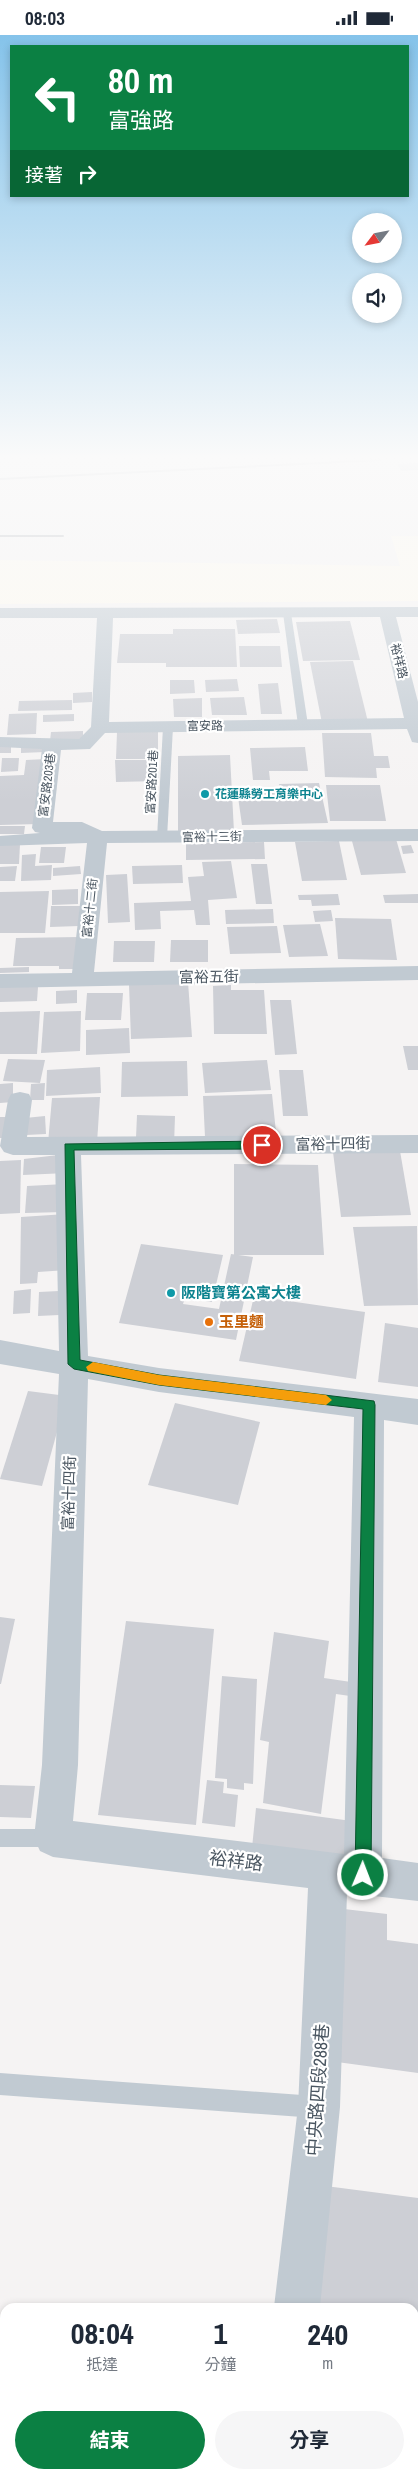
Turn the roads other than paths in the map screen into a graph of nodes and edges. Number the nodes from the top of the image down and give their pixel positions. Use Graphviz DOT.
graph roads {
  1 [pos="387,612"];
  2 [pos="418,612"];
  3 [pos="0,613"];
  4 [pos="287,613"];
  5 [pos="105,614"];
  6 [pos="303,725"];
  7 [pos="100,727"];
  8 [pos="168,727"];
  9 [pos="417,728"];
  10 [pos="0,742"];
  11 [pos="52,744"];
  12 [pos="418,835"];
  13 [pos="98,837"];
  14 [pos="162,838"];
  15 [pos="6,841"];
  16 [pos="418,973"];
  17 [pos="82,979"];
  18 [pos="0,981"];
  19 [pos="20,1100"];
  20 [pos="418,1143"];
  21 [pos="68,1147"];
  22 [pos="0,1352"];
  23 [pos="74,1364"];
  24 [pos="369,1405"];
  25 [pos="418,1412"];
  26 [pos="0,1837"];
  27 [pos="54,1838"];
  28 [pos="345,1873"];
  29 [pos="418,1882"];
  30 [pos="0,2084"];
  31 [pos="319,2107"];
  32 [pos="297,2303"];
  1 -- 2 [label="street"];
  1 -- 4 [label="street"];
  1 -- 9 [label="street, 裕祥路"];
  3 -- 5 [label="street"];
  4 -- 5 [label="street"];
  4 -- 6 [label="lane"];
  5 -- 7 [label="street"];
  6 -- 8 [label="street, 富安路"];
  6 -- 9 [label="street, 富安路"];
  7 -- 8 [label="street, 富安路"];
  7 -- 11 [label="street"];
  8 -- 14 [label="lane, 富安路201巷"];
  10 -- 11 [label="street"];
  11 -- 13 [label="street, 富安路203巷"];
  12 -- 14 [label="street, 富裕十三街"];
  13 -- 14 [label="street, 富裕十三街"];
  13 -- 15 [label="street, 富裕十三街"];
  13 -- 17 [label="street, 富裕十二街"];
  16 -- 17 [label="street, 富裕五街"];
  17 -- 18 [label="street, 富裕五街"];
  19 -- 21 [label="street, 富裕十四街"];
  20 -- 21 [label="street, 富裕十四街"];
  21 -- 23 [label="street, 富裕十四街"];
  22 -- 23 [label="street"];
  23 -- 24 [label="street"];
  23 -- 27 [label="street, 富裕十四街"];
  24 -- 25 [label="street"];
  24 -- 28 [label="street, 中央路四段288巷"];
  26 -- 27 [label="lane"];
  27 -- 28 [label="street, 裕祥路"];
  28 -- 29 [label="street, 裕祥路"];
  28 -- 31 [label="street, 中央路四段288巷"];
  30 -- 31 [label="lane"];
  31 -- 32 [label="street, 中央路四段288巷"];
}
